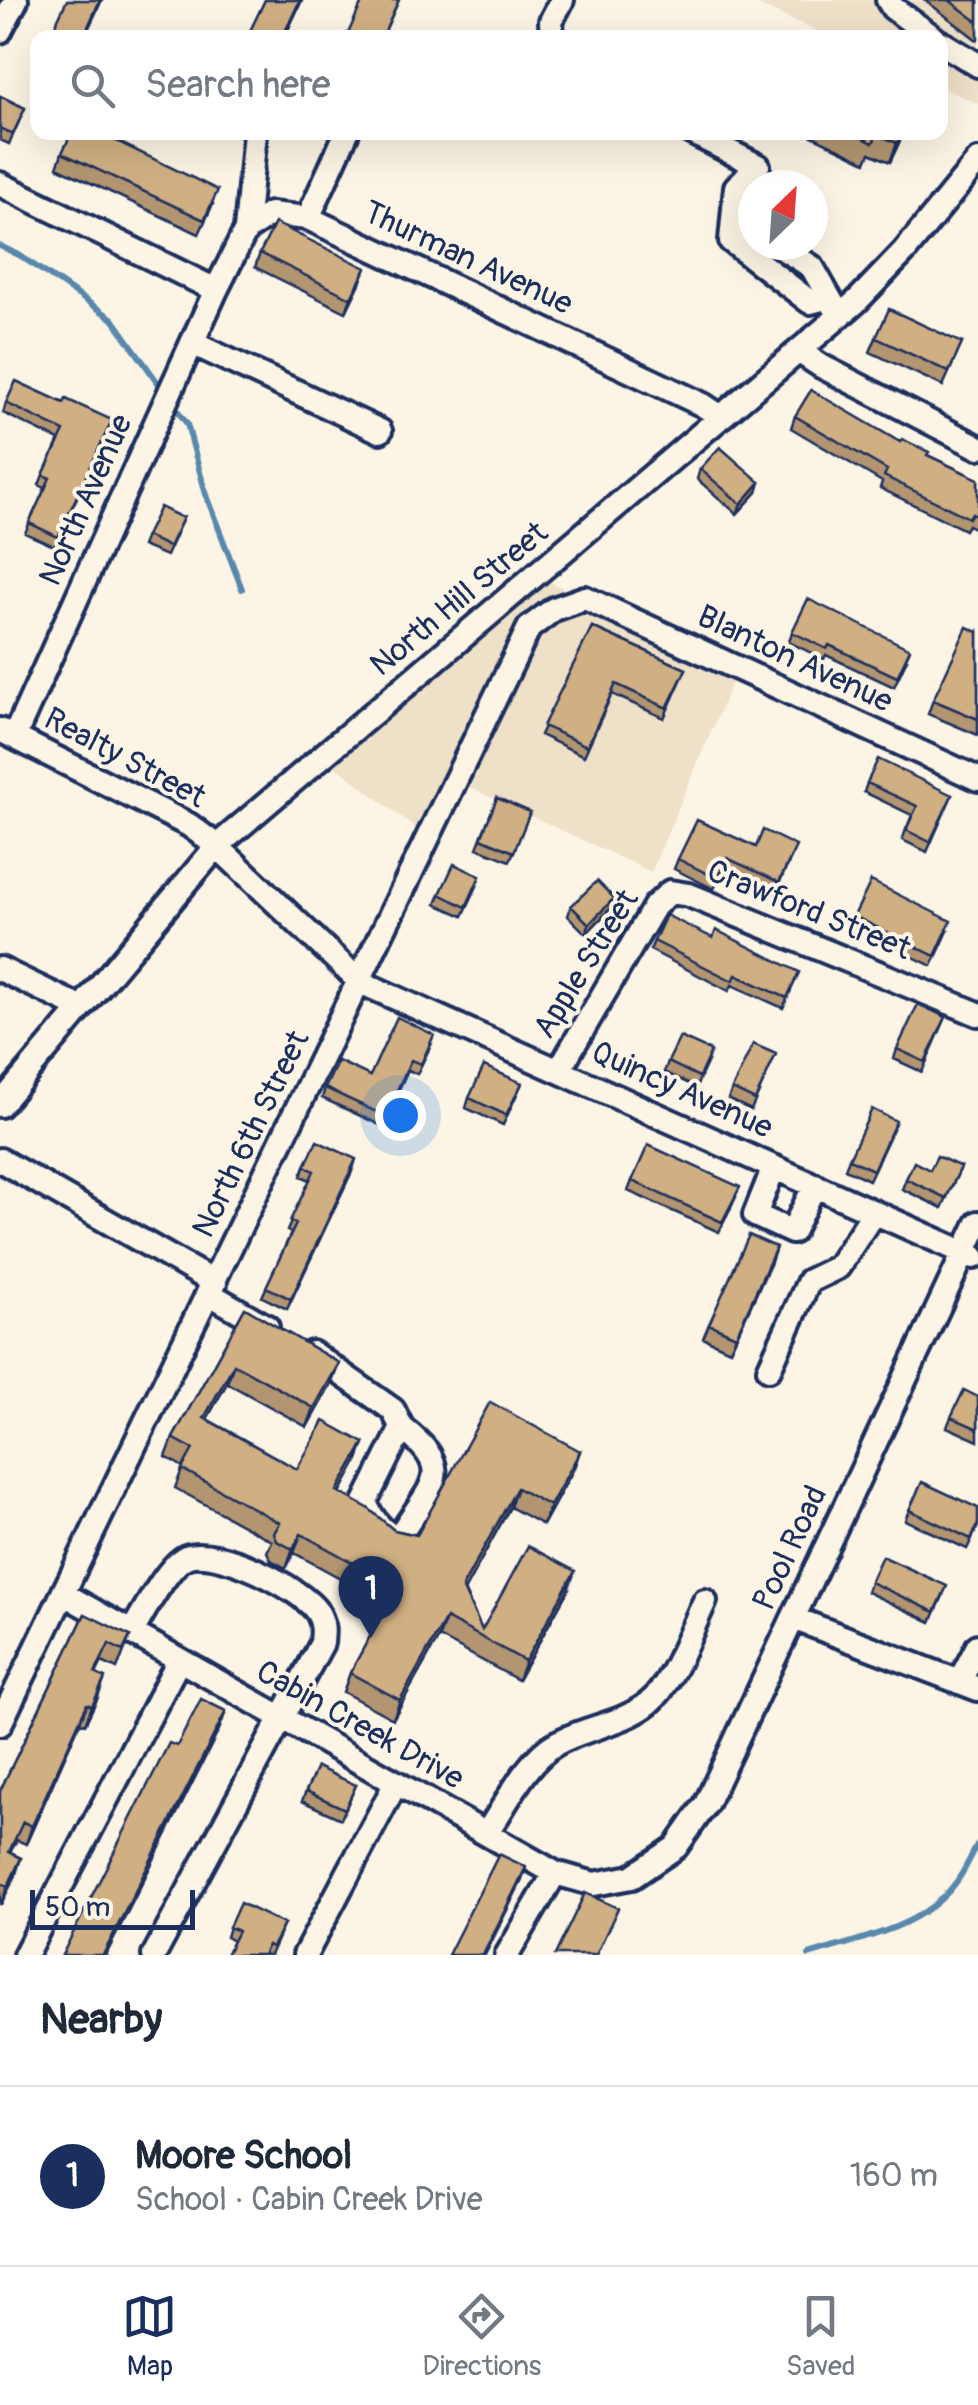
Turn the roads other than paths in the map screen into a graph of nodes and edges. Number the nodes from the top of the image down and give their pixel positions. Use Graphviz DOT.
graph roads {
  1 [pos="16,0"];
  2 [pos="562,0"];
  3 [pos="888,0"];
  4 [pos="552,30"];
  5 [pos="923,30"];
  6 [pos="0,31"];
  7 [pos="948,47"];
  8 [pos="978,66"];
  9 [pos="253,140"];
  10 [pos="342,140"];
  11 [pos="703,140"];
  12 [pos="978,161"];
  13 [pos="750,170"];
  14 [pos="0,184"];
  15 [pos="738,186"];
  16 [pos="308,218"];
  17 [pos="246,230"];
  18 [pos="738,246"];
  19 [pos="756,260"];
  20 [pos="801,260"];
  21 [pos="216,290"];
  22 [pos="834,307"];
  23 [pos="192,343"];
  24 [pos="800,352"];
  25 [pos="720,418"];
  26 [pos="380,431"];
  27 [pos="978,447"];
  28 [pos="585,598"];
  29 [pos="7,734"];
  30 [pos="978,779"];
  31 [pos="217,846"];
  32 [pos="670,892"];
  33 [pos="0,969"];
  34 [pos="360,982"];
  35 [pos="79,1007"];
  36 [pos="978,1014"];
  37 [pos="559,1070"];
  38 [pos="0,1105"];
  39 [pos="0,1160"];
  40 [pos="774,1167"];
  41 [pos="815,1185"];
  42 [pos="874,1212"];
  43 [pos="978,1224"];
  44 [pos="971,1256"];
  45 [pos="213,1288"];
  46 [pos="769,1369"];
  47 [pos="402,1428"];
  48 [pos="64,1594"];
  49 [pos="704,1602"];
  50 [pos="793,1618"];
  51 [pos="131,1633"];
  52 [pos="978,1646"];
  53 [pos="180,1660"];
  54 [pos="968,1685"];
  55 [pos="282,1719"];
  56 [pos="0,1724"];
  57 [pos="396,1784"];
  58 [pos="486,1834"];
  59 [pos="555,1873"];
  60 [pos="632,1877"];
  61 [pos="25,1955"];
  62 [pos="154,1955"];
  63 [pos="305,1955"];
  64 [pos="507,1955"];
  1 -- 6 [label="street"];
  2 -- 4 [label="street"];
  3 -- 5 [label="street"];
  7 -- 8 [label="street"];
  9 -- 17 [label="street"];
  10 -- 16 [label="street"];
  11 -- 13 [label="street"];
  12 -- 22 [label="street, North Hill Street"];
  14 -- 21 [label="street"];
  15 -- 18 [label="street"];
  16 -- 17 [label="street, Thurman Avenue"];
  16 -- 25 [label="street, Thurman Avenue"];
  17 -- 21 [label="street"];
  19 -- 22 [label="street"];
  20 -- 22 [label="street"];
  21 -- 23 [label="street, North Avenue"];
  22 -- 24 [label="street, North Hill Street"];
  23 -- 26 [label="street"];
  23 -- 29 [label="street, North Avenue"];
  24 -- 25 [label="street, North Hill Street"];
  24 -- 27 [label="street"];
  25 -- 31 [label="street, North Hill Street"];
  28 -- 30 [label="street, Blanton Avenue"];
  28 -- 34 [label="street, North 6th Street"];
  29 -- 31 [label="street, Realty Street"];
  31 -- 34 [label="street, Realty Street"];
  31 -- 35 [label="street, North Hill Street"];
  32 -- 36 [label="street, Crawford Street"];
  32 -- 37 [label="street, Apple Street"];
  33 -- 35 [label="street"];
  34 -- 37 [label="street, Quincy Avenue"];
  34 -- 45 [label="street, North 6th Street"];
  35 -- 38 [label="street, North Hill Street"];
  37 -- 40 [label="street, Quincy Avenue"];
  39 -- 45 [label="street"];
  40 -- 41 [label="street, Quincy Avenue"];
  40 -- 41 [label="street"];
  41 -- 42 [label="street, Quincy Avenue"];
  42 -- 44 [label="street, Quincy Avenue"];
  42 -- 46 [label="street"];
  43 -- 44 [label="street, Pool Road"];
  44 -- 50 [label="street, Pool Road"];
  45 -- 47 [label="street"];
  45 -- 48 [label="street, North 6th Street"];
  48 -- 51 [label="street, Cabin Creek Drive"];
  48 -- 56 [label="street, North 6th Street"];
  49 -- 58 [label="street"];
  50 -- 54 [label="street"];
  50 -- 60 [label="street, Pool Road"];
  51 -- 53 [label="street, Cabin Creek Drive"];
  51 -- 55 [label="street"];
  52 -- 54 [label="street"];
  53 -- 55 [label="street, Cabin Creek Drive"];
  53 -- 61 [label="street"];
  55 -- 57 [label="street, Cabin Creek Drive"];
  55 -- 62 [label="street"];
  57 -- 58 [label="street, Cabin Creek Drive"];
  57 -- 63 [label="street"];
  58 -- 59 [label="street, Cabin Creek Drive"];
  59 -- 60 [label="street, Cabin Creek Drive"];
  59 -- 64 [label="street"];
}
